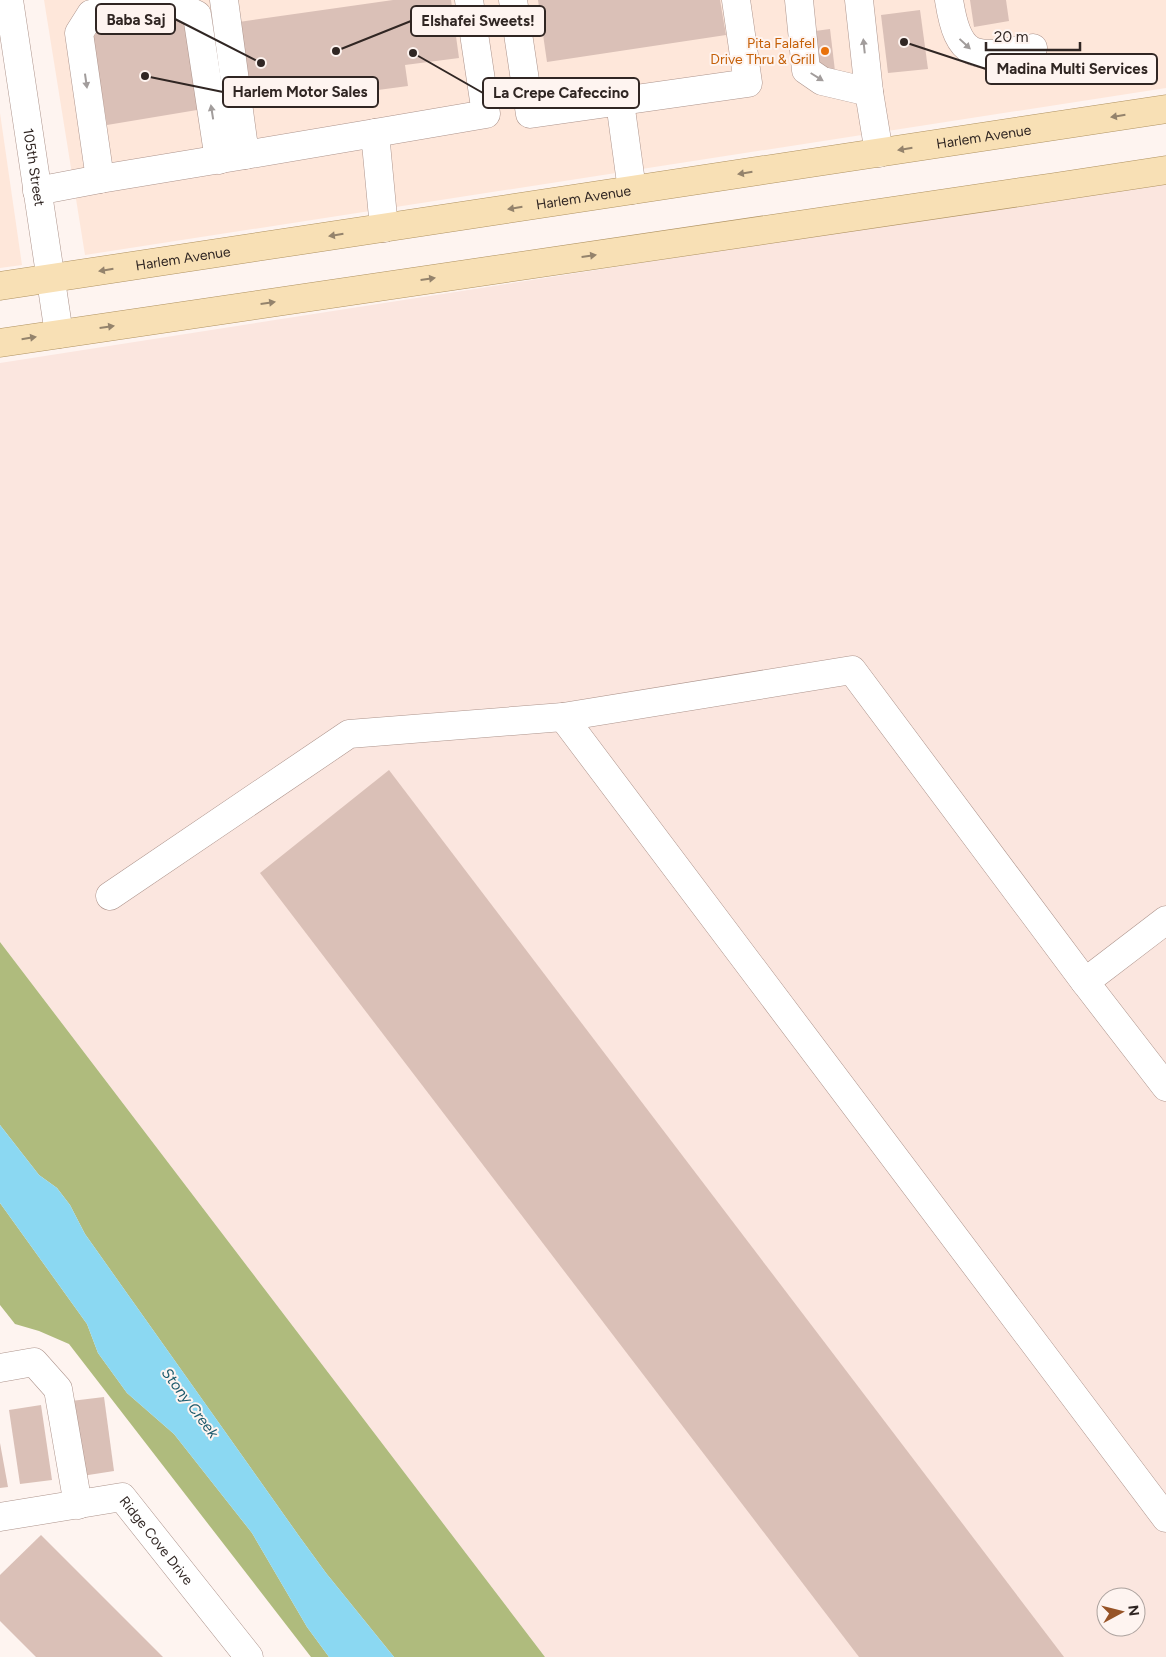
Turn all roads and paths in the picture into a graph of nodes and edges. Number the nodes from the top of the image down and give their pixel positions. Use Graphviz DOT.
graph roads {
  1 [pos="13,0"];
  2 [pos="162,0"];
  3 [pos="168,0"];
  4 [pos="224,0"];
  5 [pos="469,0"];
  6 [pos="513,0"];
  7 [pos="736,0"];
  8 [pos="799,0"];
  9 [pos="859,0"];
  10 [pos="949,0"];
  11 [pos="196,8"];
  12 [pos="1033,48"];
  13 [pos="869,92"];
  14 [pos="620,102"];
  15 [pos="1166,109"];
  16 [pos="375,133"];
  17 [pos="879,153"];
  18 [pos="232,158"];
  19 [pos="1166,170"];
  20 [pos="100,179"];
  21 [pos="632,190"];
  22 [pos="37,191"];
  23 [pos="384,228"];
  24 [pos="50,279"];
  25 [pos="0,286"];
  26 [pos="59,334"];
  27 [pos="0,343"];
  28 [pos="563,717"];
  29 [pos="110,896"];
  30 [pos="1166,920"];
  31 [pos="1085,982"];
  32 [pos="1166,1087"];
  33 [pos="0,1368"];
  34 [pos="78,1505"];
  35 [pos="0,1517"];
  36 [pos="1166,1518"];
  37 [pos="249,1657"];
  1 -- 22 [label="street, 105th Street"];
  2 -- 20 [label="street, one-way"];
  3 -- 11 [label="street"];
  4 -- 18 [label="street"];
  5 -- 16 [label="street"];
  6 -- 14 [label="street"];
  7 -- 14 [label="street"];
  8 -- 13 [label="street, one-way"];
  13 -- 9 [label="street, one-way"];
  10 -- 12 [label="street, one-way"];
  18 -- 11 [label="street, one-way"];
  13 -- 17 [label="street"];
  14 -- 21 [label="street"];
  15 -- 17 [label="main road, Harlem Avenue, one-way"];
  16 -- 18 [label="street"];
  16 -- 23 [label="street"];
  17 -- 21 [label="main road, Harlem Avenue, one-way"];
  18 -- 20 [label="street"];
  26 -- 19 [label="main road, one-way"];
  20 -- 22 [label="street"];
  21 -- 23 [label="main road, Harlem Avenue, one-way"];
  22 -- 24 [label="street, 105th Street"];
  23 -- 24 [label="main road, Harlem Avenue, one-way"];
  24 -- 25 [label="main road, Harlem Avenue"];
  24 -- 26 [label="street, 105th Street"];
  27 -- 26 [label="main road, one-way"];
  28 -- 29 [label="street"];
  28 -- 31 [label="street"];
  28 -- 36 [label="street"];
  30 -- 31 [label="street"];
  31 -- 32 [label="street"];
  33 -- 34 [label="street"];
  34 -- 35 [label="street, Ridge Cove Drive"];
  34 -- 37 [label="street, Ridge Cove Drive"];
}
